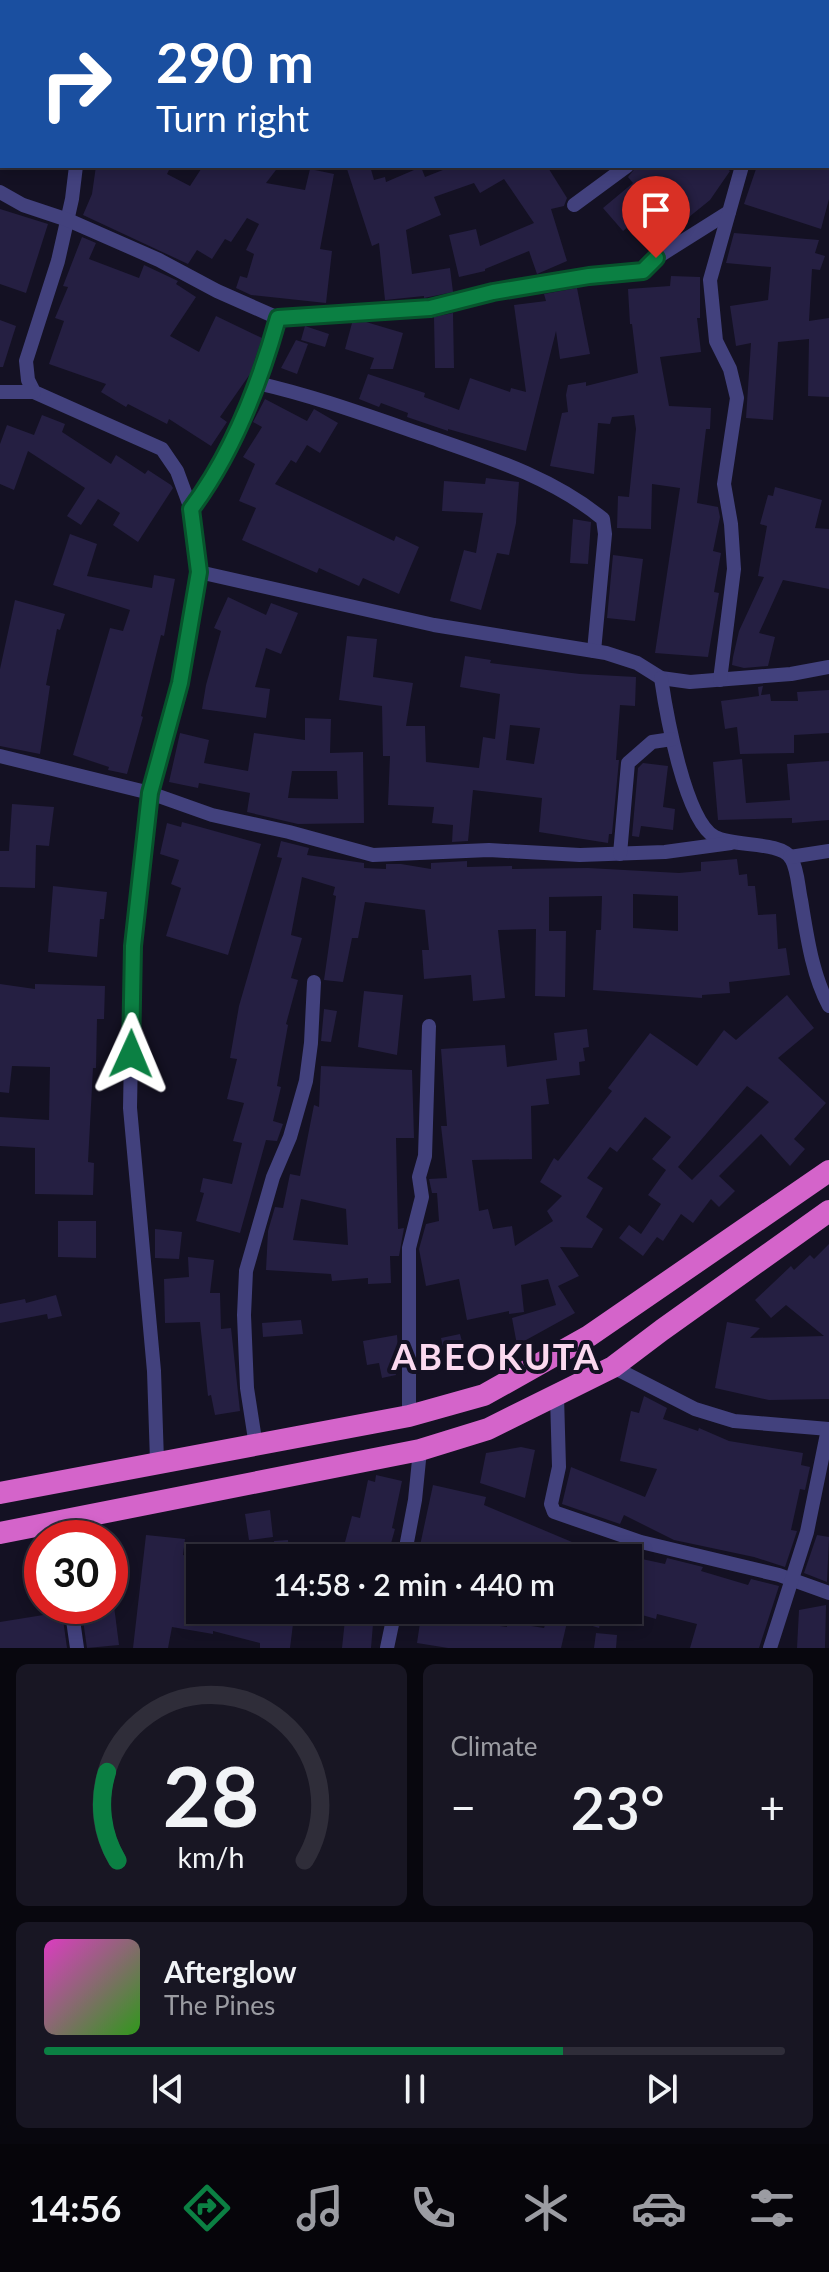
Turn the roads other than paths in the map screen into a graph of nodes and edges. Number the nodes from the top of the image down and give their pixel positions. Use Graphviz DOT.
graph roads {
  1 [pos="76,168"];
  2 [pos="624,168"];
  3 [pos="741,168"];
  4 [pos="0,192"];
  5 [pos="574,205"];
  6 [pos="729,212"];
  7 [pos="68,220"];
  8 [pos="278,318"];
  9 [pos="257,383"];
  10 [pos="0,392"];
  11 [pos="34,392"];
  12 [pos="191,509"];
  13 [pos="199,572"];
  14 [pos="594,651"];
  15 [pos="829,667"];
  16 [pos="661,678"];
  17 [pos="720,680"];
  18 [pos="672,739"];
  19 [pos="0,756"];
  20 [pos="150,793"];
  21 [pos="731,843"];
  22 [pos="829,851"];
  23 [pos="620,854"];
  24 [pos="790,857"];
  25 [pos="314,982"];
  26 [pos="829,1006"];
  27 [pos="429,1026"];
  28 [pos="829,1171"];
  29 [pos="829,1211"];
  30 [pos="613,1367"];
  31 [pos="557,1396"];
  32 [pos="409,1416"];
  33 [pos="829,1429"];
  34 [pos="256,1446"];
  35 [pos="420,1450"];
  36 [pos="157,1461"];
  37 [pos="0,1493"];
  38 [pos="108,1520"];
  39 [pos="24,1532"];
  40 [pos="0,1533"];
  41 [pos="407,1544"];
  42 [pos="792,1581"];
  43 [pos="829,1593"];
  44 [pos="74,1624"];
  45 [pos="392,1624"];
  46 [pos="77,1648"];
  47 [pos="387,1648"];
  48 [pos="770,1648"];
  1 -- 7 [label="street"];
  2 -- 5 [label="street"];
  3 -- 6 [label="street"];
  4 -- 7 [label="street"];
  6 -- 8 [label="street"];
  6 -- 17 [label="street"];
  7 -- 8 [label="street"];
  7 -- 11 [label="street"];
  8 -- 9 [label="street"];
  9 -- 12 [label="street"];
  9 -- 14 [label="street"];
  10 -- 11 [label="street"];
  11 -- 12 [label="street"];
  12 -- 13 [label="street"];
  13 -- 14 [label="street"];
  13 -- 20 [label="street"];
  14 -- 16 [label="street"];
  15 -- 17 [label="street"];
  16 -- 17 [label="street"];
  16 -- 18 [label="street"];
  18 -- 21 [label="street"];
  18 -- 23 [label="street"];
  19 -- 20 [label="street"];
  20 -- 23 [label="street"];
  20 -- 36 [label="street"];
  21 -- 23 [label="street"];
  21 -- 24 [label="street"];
  22 -- 24 [label="street"];
  24 -- 26 [label="street"];
  25 -- 34 [label="street"];
  27 -- 32 [label="street"];
  28 -- 32 [label="highway"];
  29 -- 30 [label="highway"];
  30 -- 31 [label="highway"];
  30 -- 33 [label="street"];
  31 -- 35 [label="highway"];
  31 -- 42 [label="street"];
  32 -- 34 [label="highway"];
  33 -- 42 [label="street"];
  34 -- 36 [label="highway"];
  35 -- 38 [label="highway"];
  35 -- 41 [label="street"];
  36 -- 37 [label="highway"];
  39 -- 40 [label="highway"];
  42 -- 43 [label="street"];
  42 -- 48 [label="street"];
  44 -- 46 [label="street"];
  45 -- 47 [label="street"];
}
